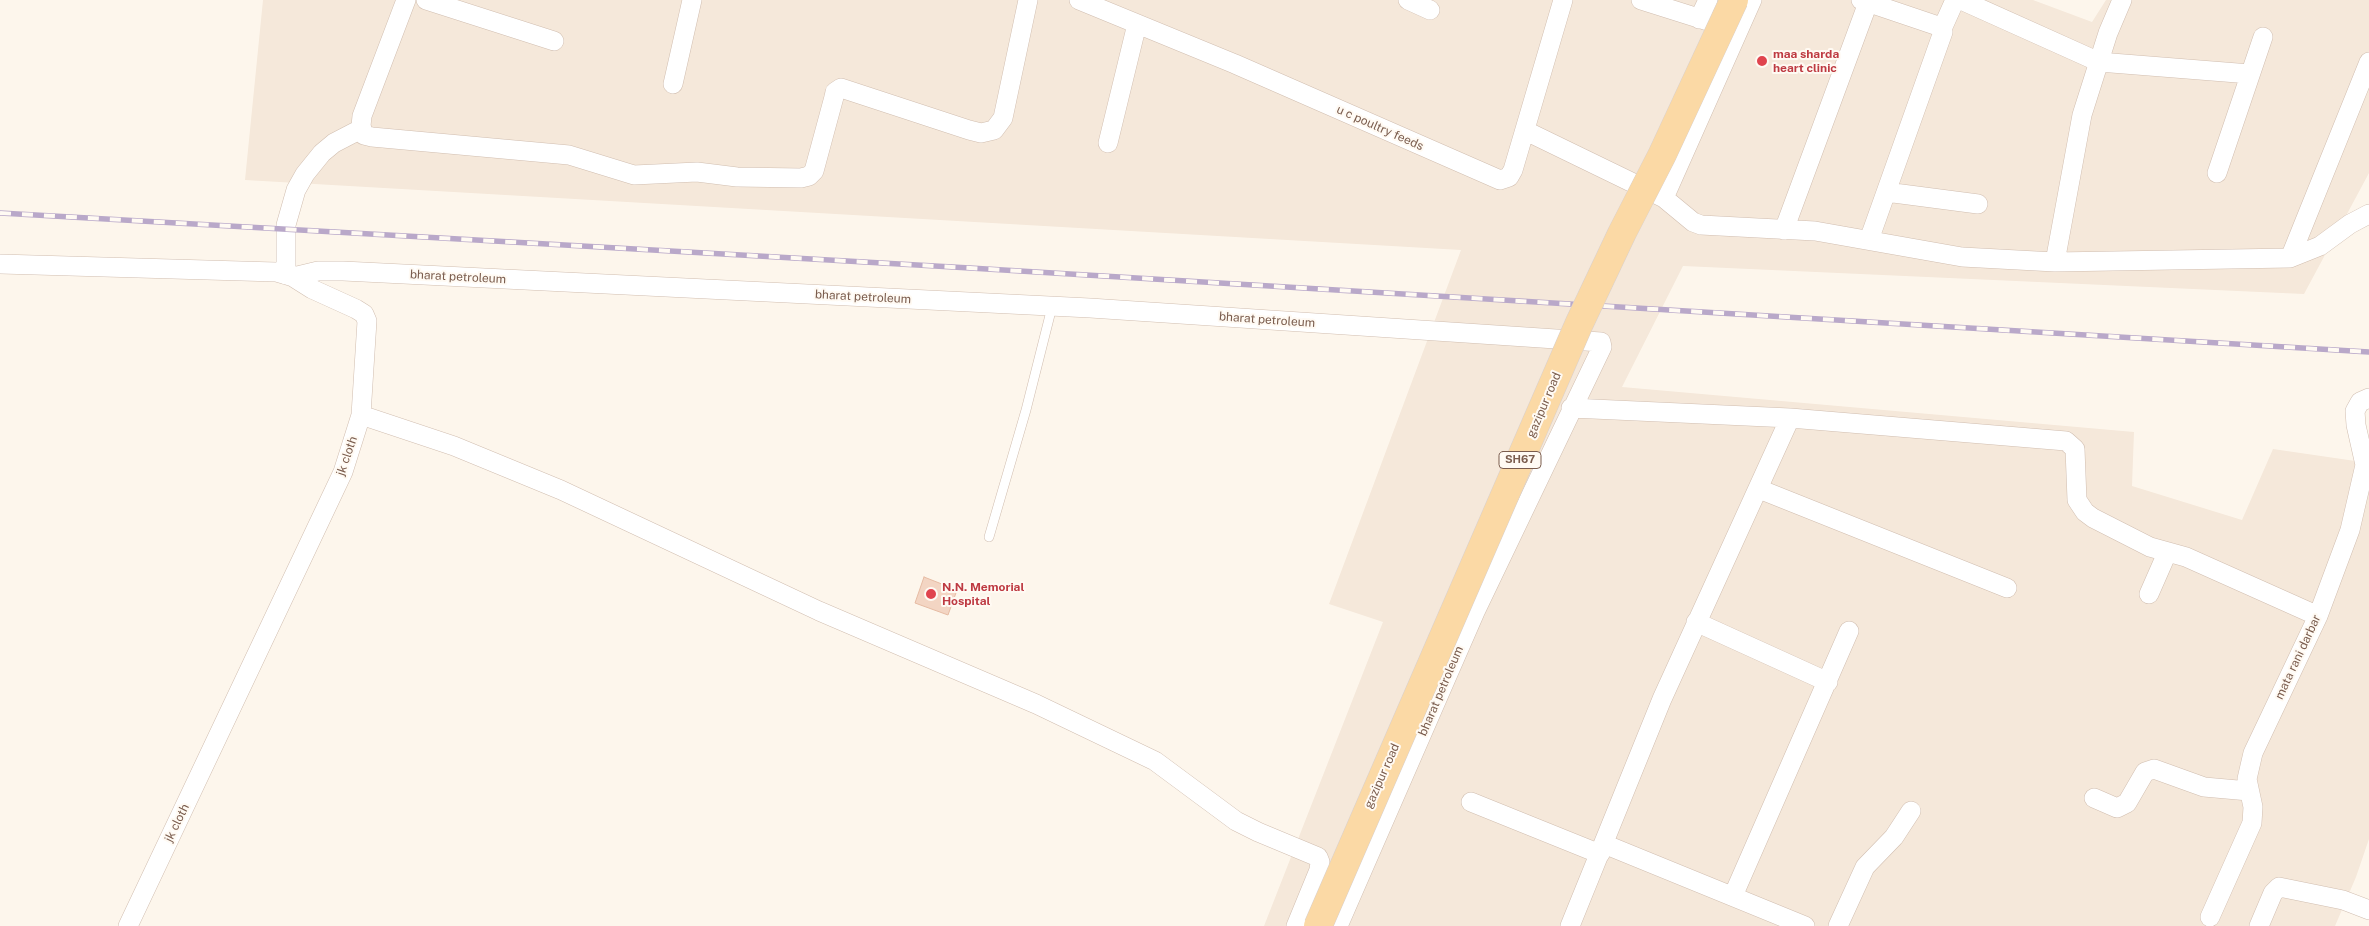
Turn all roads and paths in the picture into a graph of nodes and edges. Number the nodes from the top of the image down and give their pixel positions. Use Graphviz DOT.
graph roads {
  1 [pos="406,0"];
  2 [pos="426,0"];
  3 [pos="692,0"];
  4 [pos="1028,0"];
  5 [pos="1079,0"];
  6 [pos="1408,0"];
  7 [pos="1563,0"];
  8 [pos="1641,0"];
  9 [pos="1708,0"];
  10 [pos="1734,0"];
  11 [pos="1752,0"];
  12 [pos="1955,0"];
  13 [pos="1961,0"];
  14 [pos="2122,0"];
  15 [pos="1866,1"];
  16 [pos="1430,10"];
  17 [pos="1700,18"];
  18 [pos="1137,24"];
  19 [pos="1942,29"];
  20 [pos="1738,31"];
  21 [pos="2263,37"];
  22 [pos="554,41"];
  23 [pos="2099,62"];
  24 [pos="2369,62"];
  25 [pos="2250,74"];
  26 [pos="673,84"];
  27 [pos="361,130"];
  28 [pos="1526,132"];
  29 [pos="1108,143"];
  30 [pos="2217,173"];
  31 [pos="1886,192"];
  32 [pos="1664,198"];
  33 [pos="1978,204"];
  34 [pos="2369,214"];
  35 [pos="1784,230"];
  36 [pos="1869,240"];
  37 [pos="2290,258"];
  38 [pos="2055,262"];
  39 [pos="0,264"];
  40 [pos="289,276"];
  41 [pos="1052,306"];
  42 [pos="2369,398"];
  43 [pos="1571,408"];
  44 [pos="361,415"];
  45 [pos="1790,418"];
  46 [pos="1759,489"];
  47 [pos="2361,524"];
  48 [pos="990,537"];
  49 [pos="2167,552"];
  50 [pos="2007,588"];
  51 [pos="2149,594"];
  52 [pos="2318,616"];
  53 [pos="1696,622"];
  54 [pos="1849,631"];
  55 [pos="1828,682"];
  56 [pos="2248,791"];
  57 [pos="2094,798"];
  58 [pos="1471,802"];
  59 [pos="1911,811"];
  60 [pos="1602,849"];
  61 [pos="1732,896"];
  62 [pos="2369,910"];
  63 [pos="2210,917"];
  64 [pos="128,926"];
  65 [pos="1296,926"];
  66 [pos="1318,926"];
  67 [pos="1338,926"];
  68 [pos="1570,926"];
  69 [pos="1804,926"];
  70 [pos="1838,926"];
  71 [pos="2259,926"];
  1 -- 27 [label="street"];
  2 -- 22 [label="street"];
  3 -- 26 [label="street"];
  4 -- 27 [label="street"];
  5 -- 18 [label="street, u c poultry feeds"];
  6 -- 16 [label="street"];
  7 -- 28 [label="street, u c poultry feeds"];
  8 -- 17 [label="street"];
  9 -- 17 [label="street"];
  10 -- 66 [label="main road, gazipur road / SH67, bridge"];
  11 -- 20 [label="street"];
  12 -- 19 [label="street"];
  13 -- 23 [label="street"];
  14 -- 23 [label="street"];
  15 -- 19 [label="street"];
  15 -- 35 [label="street"];
  17 -- 20 [label="street"];
  18 -- 28 [label="street, u c poultry feeds"];
  18 -- 29 [label="street"];
  19 -- 31 [label="street"];
  20 -- 32 [label="street"];
  21 -- 25 [label="street"];
  23 -- 25 [label="street"];
  23 -- 38 [label="street"];
  24 -- 37 [label="street"];
  25 -- 30 [label="street"];
  27 -- 40 [label="street"];
  28 -- 32 [label="street"];
  31 -- 33 [label="street"];
  31 -- 36 [label="street"];
  32 -- 35 [label="street"];
  34 -- 37 [label="street"];
  35 -- 36 [label="street"];
  36 -- 38 [label="street"];
  37 -- 38 [label="street"];
  39 -- 40 [label="street, jk cloth"];
  40 -- 41 [label="street, bharat petroleum"];
  40 -- 44 [label="street, jk cloth"];
  41 -- 43 [label="street, bharat petroleum"];
  41 -- 48 [label="lane"];
  42 -- 47 [label="street, mata rani darbar"];
  43 -- 45 [label="street"];
  43 -- 67 [label="street, bharat petroleum"];
  44 -- 64 [label="street, jk cloth"];
  44 -- 65 [label="street"];
  45 -- 46 [label="street"];
  45 -- 49 [label="street"];
  46 -- 50 [label="street"];
  46 -- 53 [label="street"];
  47 -- 52 [label="street, mata rani darbar"];
  49 -- 51 [label="street"];
  49 -- 52 [label="street"];
  52 -- 56 [label="street, mata rani darbar"];
  53 -- 55 [label="street"];
  53 -- 60 [label="street"];
  54 -- 55 [label="street"];
  55 -- 61 [label="street"];
  56 -- 57 [label="street"];
  56 -- 63 [label="street, mata rani darbar"];
  58 -- 60 [label="street"];
  59 -- 70 [label="street"];
  60 -- 61 [label="street"];
  60 -- 68 [label="street"];
  61 -- 69 [label="street"];
  62 -- 71 [label="street"];
}
